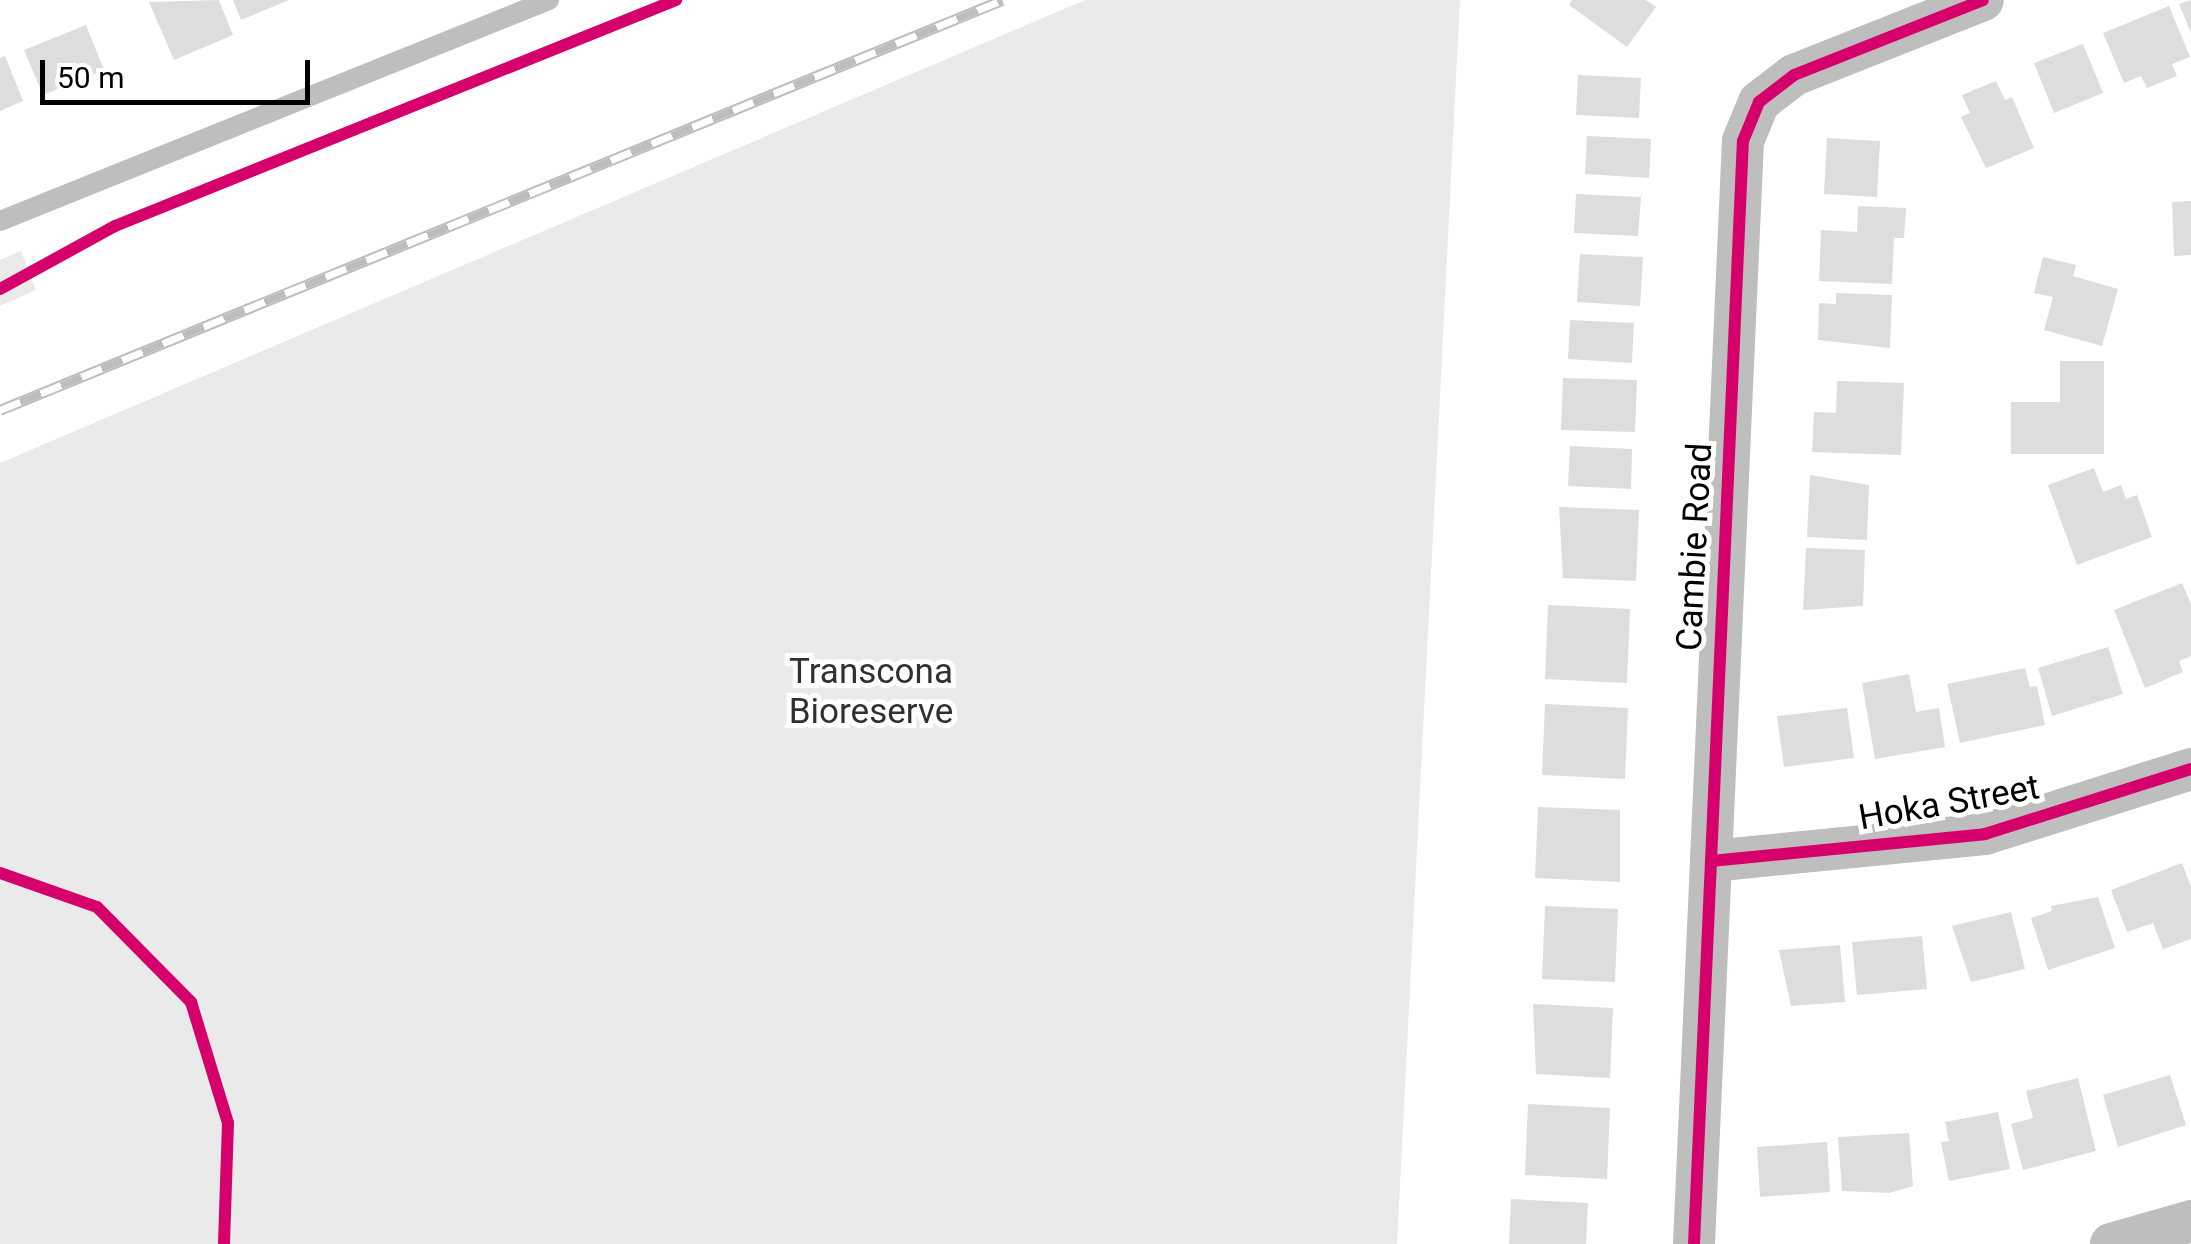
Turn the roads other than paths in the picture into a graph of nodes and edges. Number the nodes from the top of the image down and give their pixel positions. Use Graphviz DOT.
graph roads {
  1 [pos="549,0"];
  2 [pos="1982,0"];
  3 [pos="0,220"];
  4 [pos="2191,769"];
  5 [pos="1712,861"];
  6 [pos="2191,1221"];
  7 [pos="1694,1244"];
  8 [pos="2110,1244"];
  1 -- 3 [label="lane"];
  2 -- 5 [label="street, Cambie Road"];
  4 -- 5 [label="street, Hoka Street"];
  5 -- 7 [label="street, Cambie Road"];
  6 -- 8 [label="street"];
}
